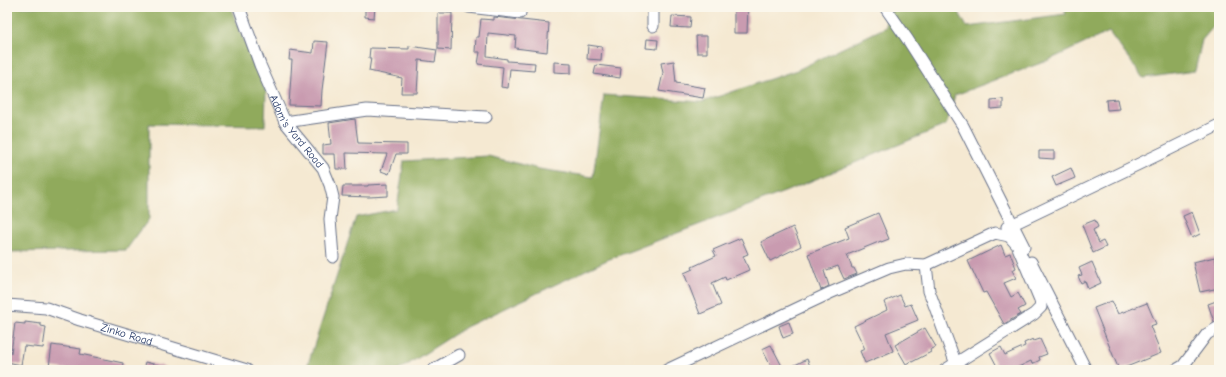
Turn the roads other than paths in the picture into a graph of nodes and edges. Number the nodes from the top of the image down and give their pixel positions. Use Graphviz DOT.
graph roads {
  1 [pos="239,7"];
  2 [pos="469,7"];
  3 [pos="653,7"];
  4 [pos="885,7"];
  5 [pos="520,13"];
  6 [pos="653,26"];
  7 [pos="486,118"];
  8 [pos="285,122"];
  9 [pos="1219,125"];
  10 [pos="1012,224"];
  11 [pos="995,233"];
  12 [pos="333,257"];
  13 [pos="926,265"];
  14 [pos="7,305"];
  15 [pos="1219,327"];
  16 [pos="459,355"];
  17 [pos="958,367"];
  18 [pos="247,370"];
  19 [pos="433,370"];
  20 [pos="667,370"];
  21 [pos="944,370"];
  22 [pos="1086,370"];
  23 [pos="1176,370"];
  1 -- 8 [label="street, Adom's Yard Road"];
  2 -- 5 [label="street"];
  3 -- 6 [label="street"];
  4 -- 10 [label="street"];
  7 -- 8 [label="street"];
  8 -- 12 [label="street, Adom's Yard Road"];
  9 -- 10 [label="street"];
  10 -- 11 [label="street"];
  10 -- 22 [label="street"];
  11 -- 13 [label="street"];
  11 -- 17 [label="street"];
  13 -- 17 [label="street"];
  13 -- 20 [label="street"];
  14 -- 18 [label="street, Zinko Road"];
  15 -- 23 [label="street"];
  16 -- 19 [label="street"];
  17 -- 21 [label="street"];
}
